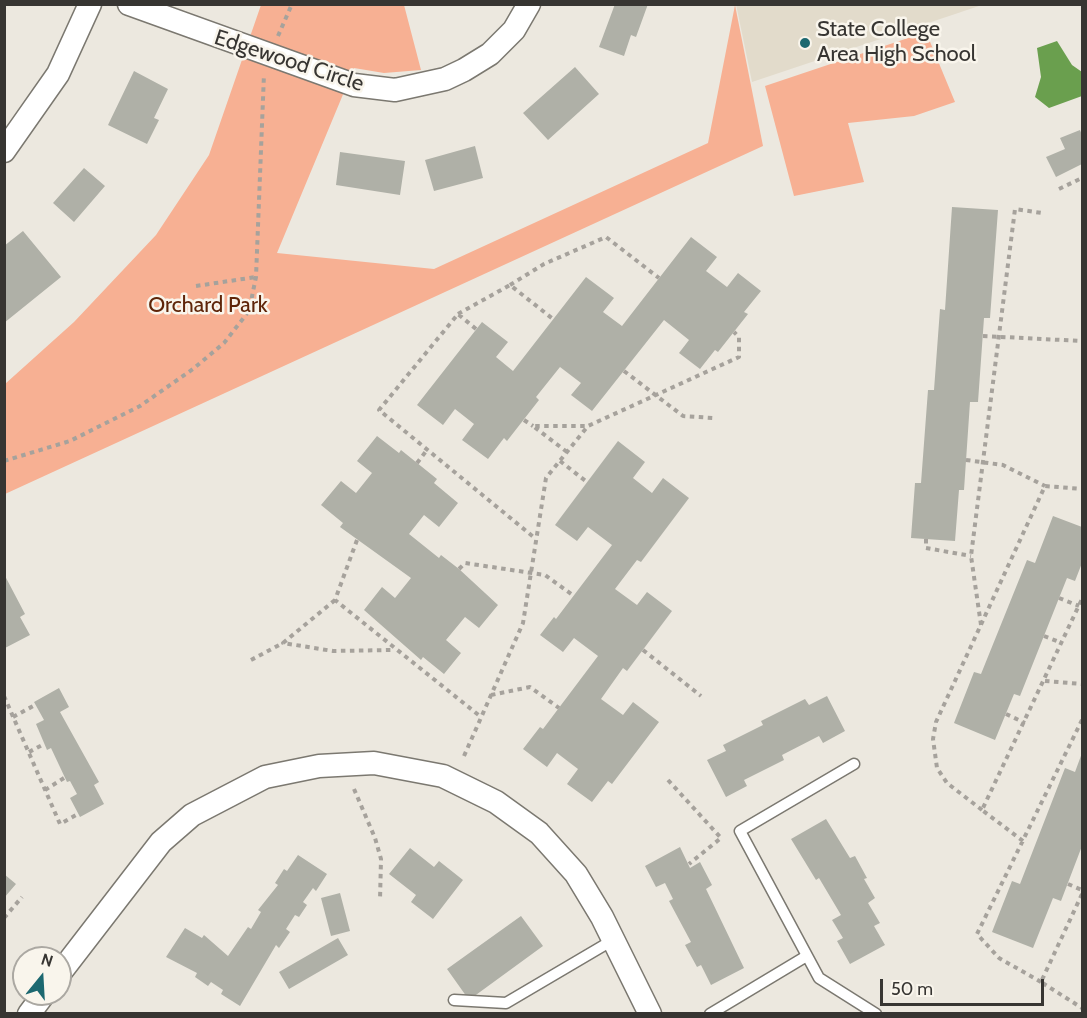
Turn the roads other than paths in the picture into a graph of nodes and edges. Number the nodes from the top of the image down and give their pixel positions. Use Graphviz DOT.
graph roads {
  1 [pos="90,4"];
  2 [pos="129,4"];
  3 [pos="529,4"];
  4 [pos="4,151"];
  5 [pos="854,764"];
  6 [pos="613,940"];
  7 [pos="72,957"];
  8 [pos="805,957"];
  9 [pos="454,1000"];
  10 [pos="506,1002"];
  11 [pos="510,1014"];
  12 [pos="650,1014"];
  13 [pos="710,1014"];
  14 [pos="876,1014"];
  1 -- 4 [label="street"];
  2 -- 3 [label="street, Edgewood Circle"];
  5 -- 8 [label="lane"];
  6 -- 7 [label="street"];
  6 -- 10 [label="lane"];
  6 -- 12 [label="street"];
  8 -- 13 [label="lane"];
  8 -- 14 [label="lane"];
  9 -- 10 [label="lane"];
  10 -- 11 [label="lane"];
}
